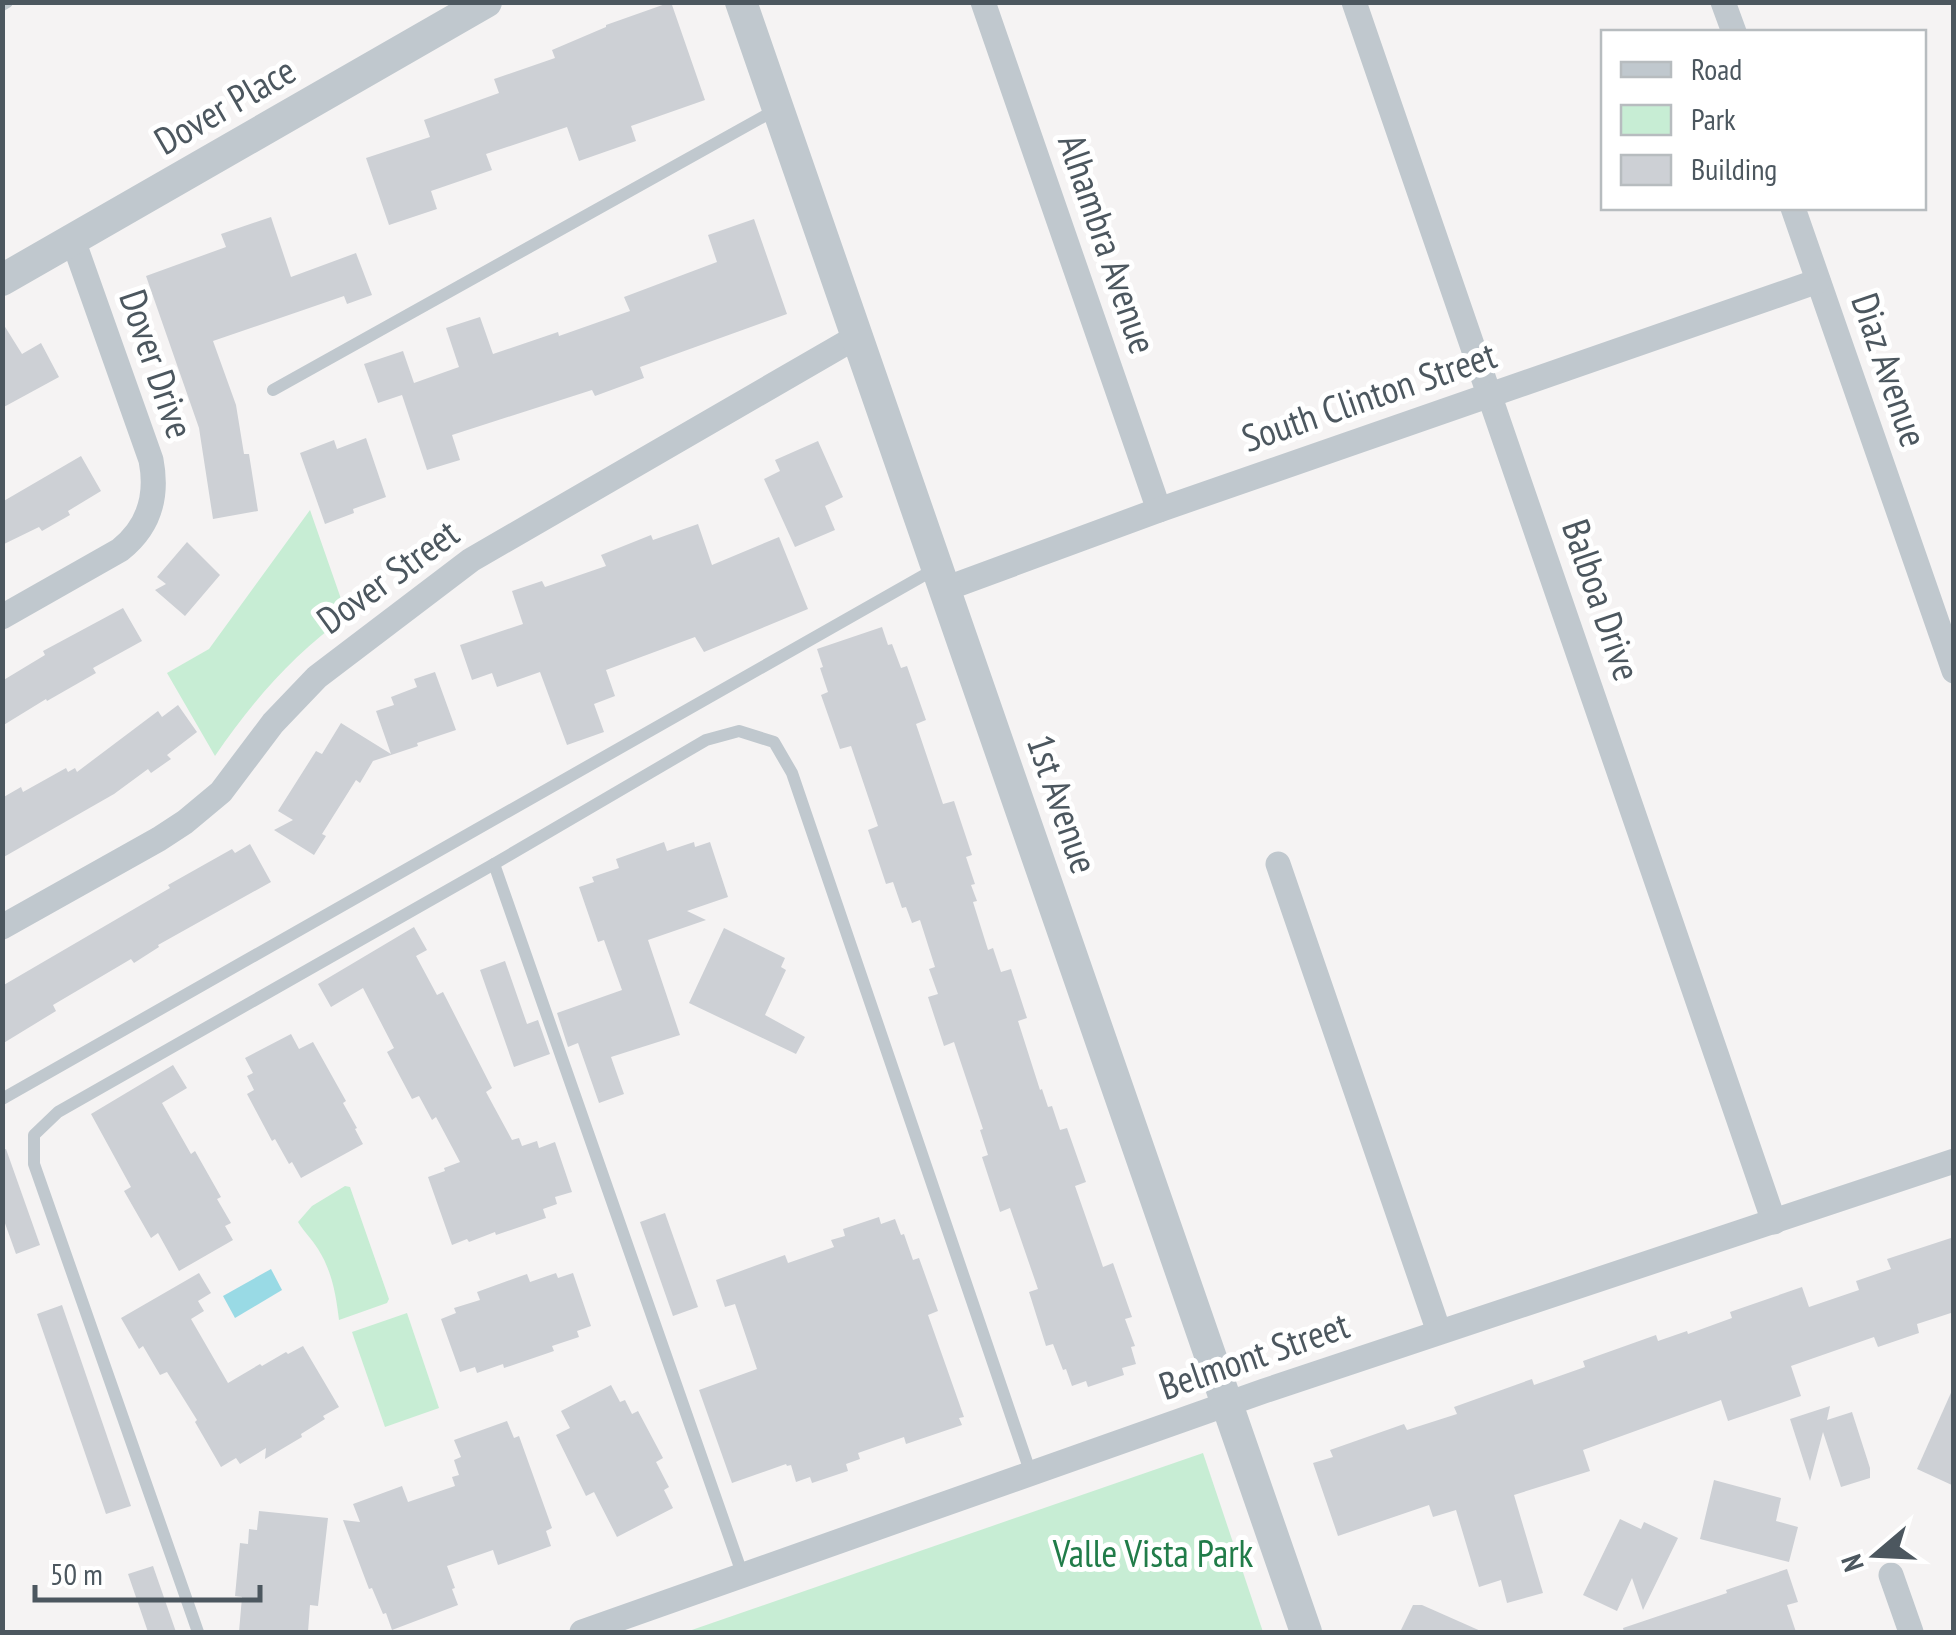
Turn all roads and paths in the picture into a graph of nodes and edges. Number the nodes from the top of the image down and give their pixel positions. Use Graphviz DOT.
graph roads {
  1 [pos="486,2"];
  2 [pos="741,2"];
  3 [pos="983,2"];
  4 [pos="1354,2"];
  5 [pos="1723,2"];
  6 [pos="1733,30"];
  7 [pos="778,108"];
  8 [pos="1794,210"];
  9 [pos="73,240"];
  10 [pos="2,280"];
  11 [pos="1818,281"];
  12 [pos="858,336"];
  13 [pos="273,390"];
  14 [pos="1491,395"];
  15 [pos="1159,510"];
  16 [pos="941,578"];
  17 [pos="2,617"];
  18 [pos="1954,671"];
  19 [pos="494,864"];
  20 [pos="1278,864"];
  21 [pos="2,927"];
  22 [pos="2,1099"];
  23 [pos="1954,1161"];
  24 [pos="1774,1222"];
  25 [pos="1439,1332"];
  26 [pos="1226,1405"];
  27 [pos="1031,1474"];
  28 [pos="1891,1574"];
  29 [pos="742,1576"];
  30 [pos="198,1632"];
  31 [pos="582,1632"];
  32 [pos="1306,1632"];
  33 [pos="1911,1632"];
  1 -- 9 [label="street, Dover Place"];
  2 -- 7 [label="street, 1st Avenue"];
  3 -- 15 [label="street, Alhambra Avenue"];
  4 -- 14 [label="street, Balboa Drive"];
  5 -- 6 [label="street"];
  7 -- 12 [label="street, 1st Avenue"];
  7 -- 13 [label="lane"];
  8 -- 11 [label="street, Diaz Avenue"];
  9 -- 10 [label="street, Dover Place"];
  9 -- 17 [label="street, Dover Drive"];
  11 -- 14 [label="street, South Clinton Street"];
  11 -- 18 [label="street, Diaz Avenue"];
  12 -- 16 [label="street, 1st Avenue"];
  12 -- 21 [label="street, Dover Street"];
  14 -- 15 [label="street, South Clinton Street"];
  14 -- 24 [label="street, Balboa Drive"];
  15 -- 16 [label="street, South Clinton Street"];
  16 -- 22 [label="lane"];
  16 -- 26 [label="street, 1st Avenue"];
  19 -- 27 [label="lane"];
  19 -- 29 [label="lane"];
  19 -- 30 [label="lane"];
  20 -- 25 [label="street"];
  23 -- 24 [label="street, Belmont Street"];
  24 -- 25 [label="street, Belmont Street"];
  25 -- 26 [label="street, Belmont Street"];
  26 -- 27 [label="street, Belmont Street"];
  26 -- 32 [label="street, 1st Avenue"];
  27 -- 29 [label="street, Belmont Street"];
  28 -- 33 [label="street"];
  29 -- 31 [label="street, Belmont Street"];
}
